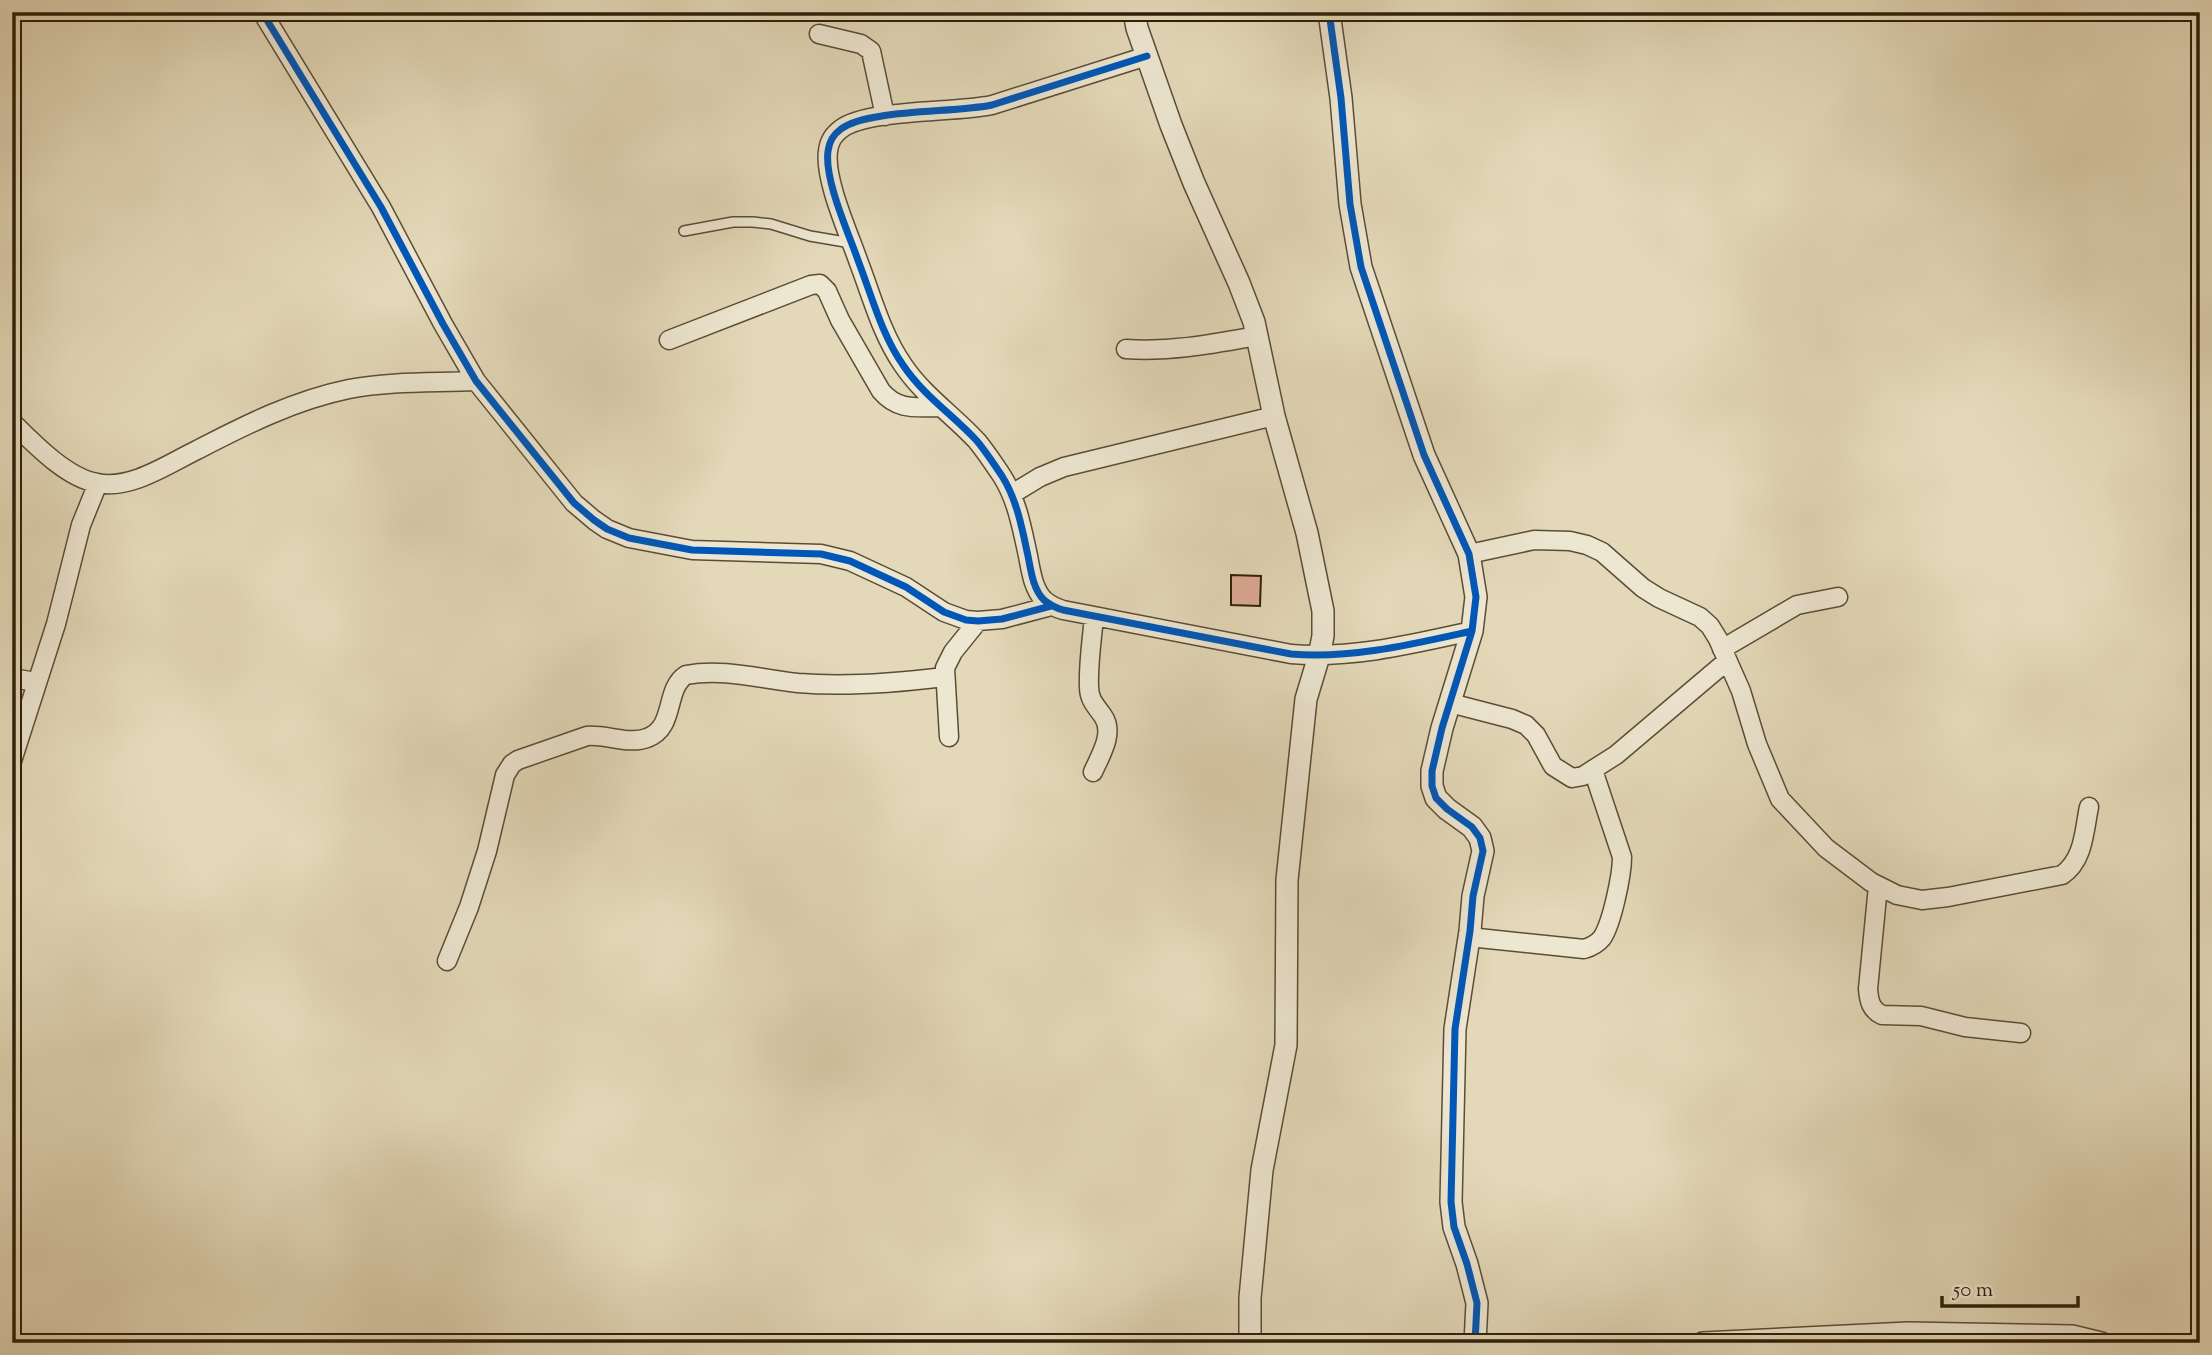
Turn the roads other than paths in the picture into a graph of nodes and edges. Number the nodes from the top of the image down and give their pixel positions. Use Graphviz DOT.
graph roads {
  1 [pos="262,12"];
  2 [pos="1134,12"];
  3 [pos="1329,12"];
  4 [pos="819,34"];
  5 [pos="1147,56"];
  6 [pos="885,116"];
  7 [pos="684,231"];
  8 [pos="852,244"];
  9 [pos="1257,336"];
  10 [pos="669,340"];
  11 [pos="1126,349"];
  12 [pos="476,381"];
  13 [pos="941,407"];
  14 [pos="1274,416"];
  15 [pos="12,422"];
  16 [pos="98,484"];
  17 [pos="1012,494"];
  18 [pos="1469,554"];
  19 [pos="1838,597"];
  20 [pos="1051,606"];
  21 [pos="1094,616"];
  22 [pos="978,621"];
  23 [pos="1472,631"];
  24 [pos="1725,655"];
  25 [pos="1319,656"];
  26 [pos="944,677"];
  27 [pos="12,678"];
  28 [pos="36,682"];
  29 [pos="1450,702"];
  30 [pos="949,737"];
  31 [pos="12,761"];
  32 [pos="1593,770"];
  33 [pos="1093,772"];
  34 [pos="2089,807"];
  35 [pos="1878,886"];
  36 [pos="1469,937"];
  37 [pos="447,961"];
  38 [pos="2021,1033"];
  39 [pos="1250,1343"];
  40 [pos="1475,1343"];
  41 [pos="1703,1343"];
  42 [pos="2101,1343"];
  1 -- 12 [label="street"];
  2 -- 5 [label="street"];
  3 -- 18 [label="street"];
  4 -- 6 [label="street"];
  5 -- 6 [label="street"];
  5 -- 9 [label="street"];
  6 -- 8 [label="street"];
  7 -- 8 [label="lane"];
  8 -- 13 [label="street"];
  9 -- 11 [label="street"];
  9 -- 14 [label="street"];
  10 -- 13 [label="street"];
  12 -- 16 [label="street"];
  12 -- 22 [label="street"];
  13 -- 17 [label="street"];
  14 -- 17 [label="street"];
  14 -- 25 [label="street"];
  15 -- 16 [label="street"];
  16 -- 28 [label="street"];
  17 -- 20 [label="street"];
  18 -- 23 [label="street"];
  18 -- 24 [label="street"];
  19 -- 24 [label="street"];
  20 -- 21 [label="street"];
  20 -- 22 [label="street"];
  21 -- 25 [label="street"];
  21 -- 33 [label="street"];
  22 -- 26 [label="street"];
  23 -- 25 [label="street"];
  23 -- 29 [label="street"];
  24 -- 32 [label="street"];
  24 -- 35 [label="street"];
  25 -- 39 [label="street"];
  26 -- 30 [label="street"];
  26 -- 37 [label="street"];
  27 -- 28 [label="street"];
  28 -- 31 [label="street"];
  29 -- 32 [label="street"];
  29 -- 36 [label="street"];
  32 -- 36 [label="street"];
  34 -- 35 [label="street"];
  35 -- 38 [label="street"];
  36 -- 40 [label="street"];
  41 -- 42 [label="street"];
}
